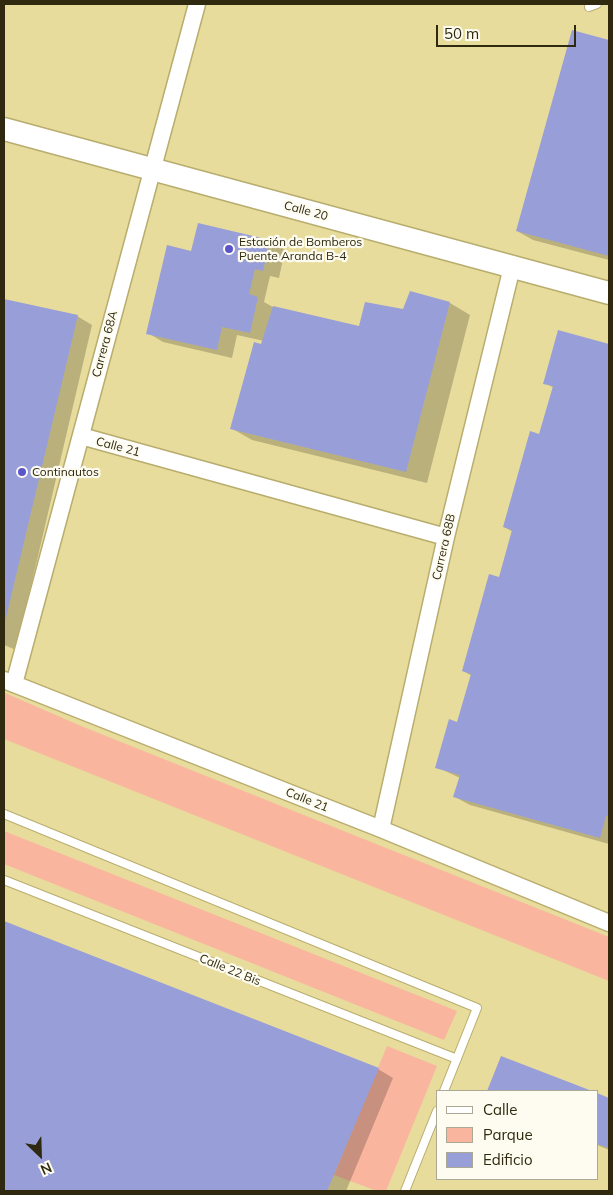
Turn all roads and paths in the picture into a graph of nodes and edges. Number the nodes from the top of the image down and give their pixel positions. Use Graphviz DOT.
graph roads {
  1 [pos="197,4"];
  2 [pos="4,129"];
  3 [pos="152,169"];
  4 [pos="512,267"];
  5 [pos="609,293"];
  6 [pos="80,436"];
  7 [pos="446,536"];
  8 [pos="9,682"];
  9 [pos="4,814"];
  10 [pos="381,829"];
  11 [pos="4,880"];
  12 [pos="609,923"];
  13 [pos="457,1059"];
  14 [pos="444,1090"];
  15 [pos="436,1114"];
  16 [pos="405,1191"];
  1 -- 3 [label="street, Carrera 68A"];
  2 -- 3 [label="street, Calle 20"];
  3 -- 4 [label="street, Calle 20"];
  3 -- 6 [label="street, Carrera 68A"];
  4 -- 5 [label="street, Calle 20"];
  4 -- 7 [label="street, Carrera 68B"];
  6 -- 7 [label="street, Calle 21"];
  6 -- 8 [label="street, Carrera 68A"];
  7 -- 10 [label="street, Carrera 68B"];
  8 -- 10 [label="street, Calle 21"];
  9 -- 13 [label="lane"];
  10 -- 12 [label="street, Calle 21"];
  11 -- 13 [label="lane, Calle 22 Bis"];
  13 -- 14 [label="lane"];
  15 -- 16 [label="lane"];
}
